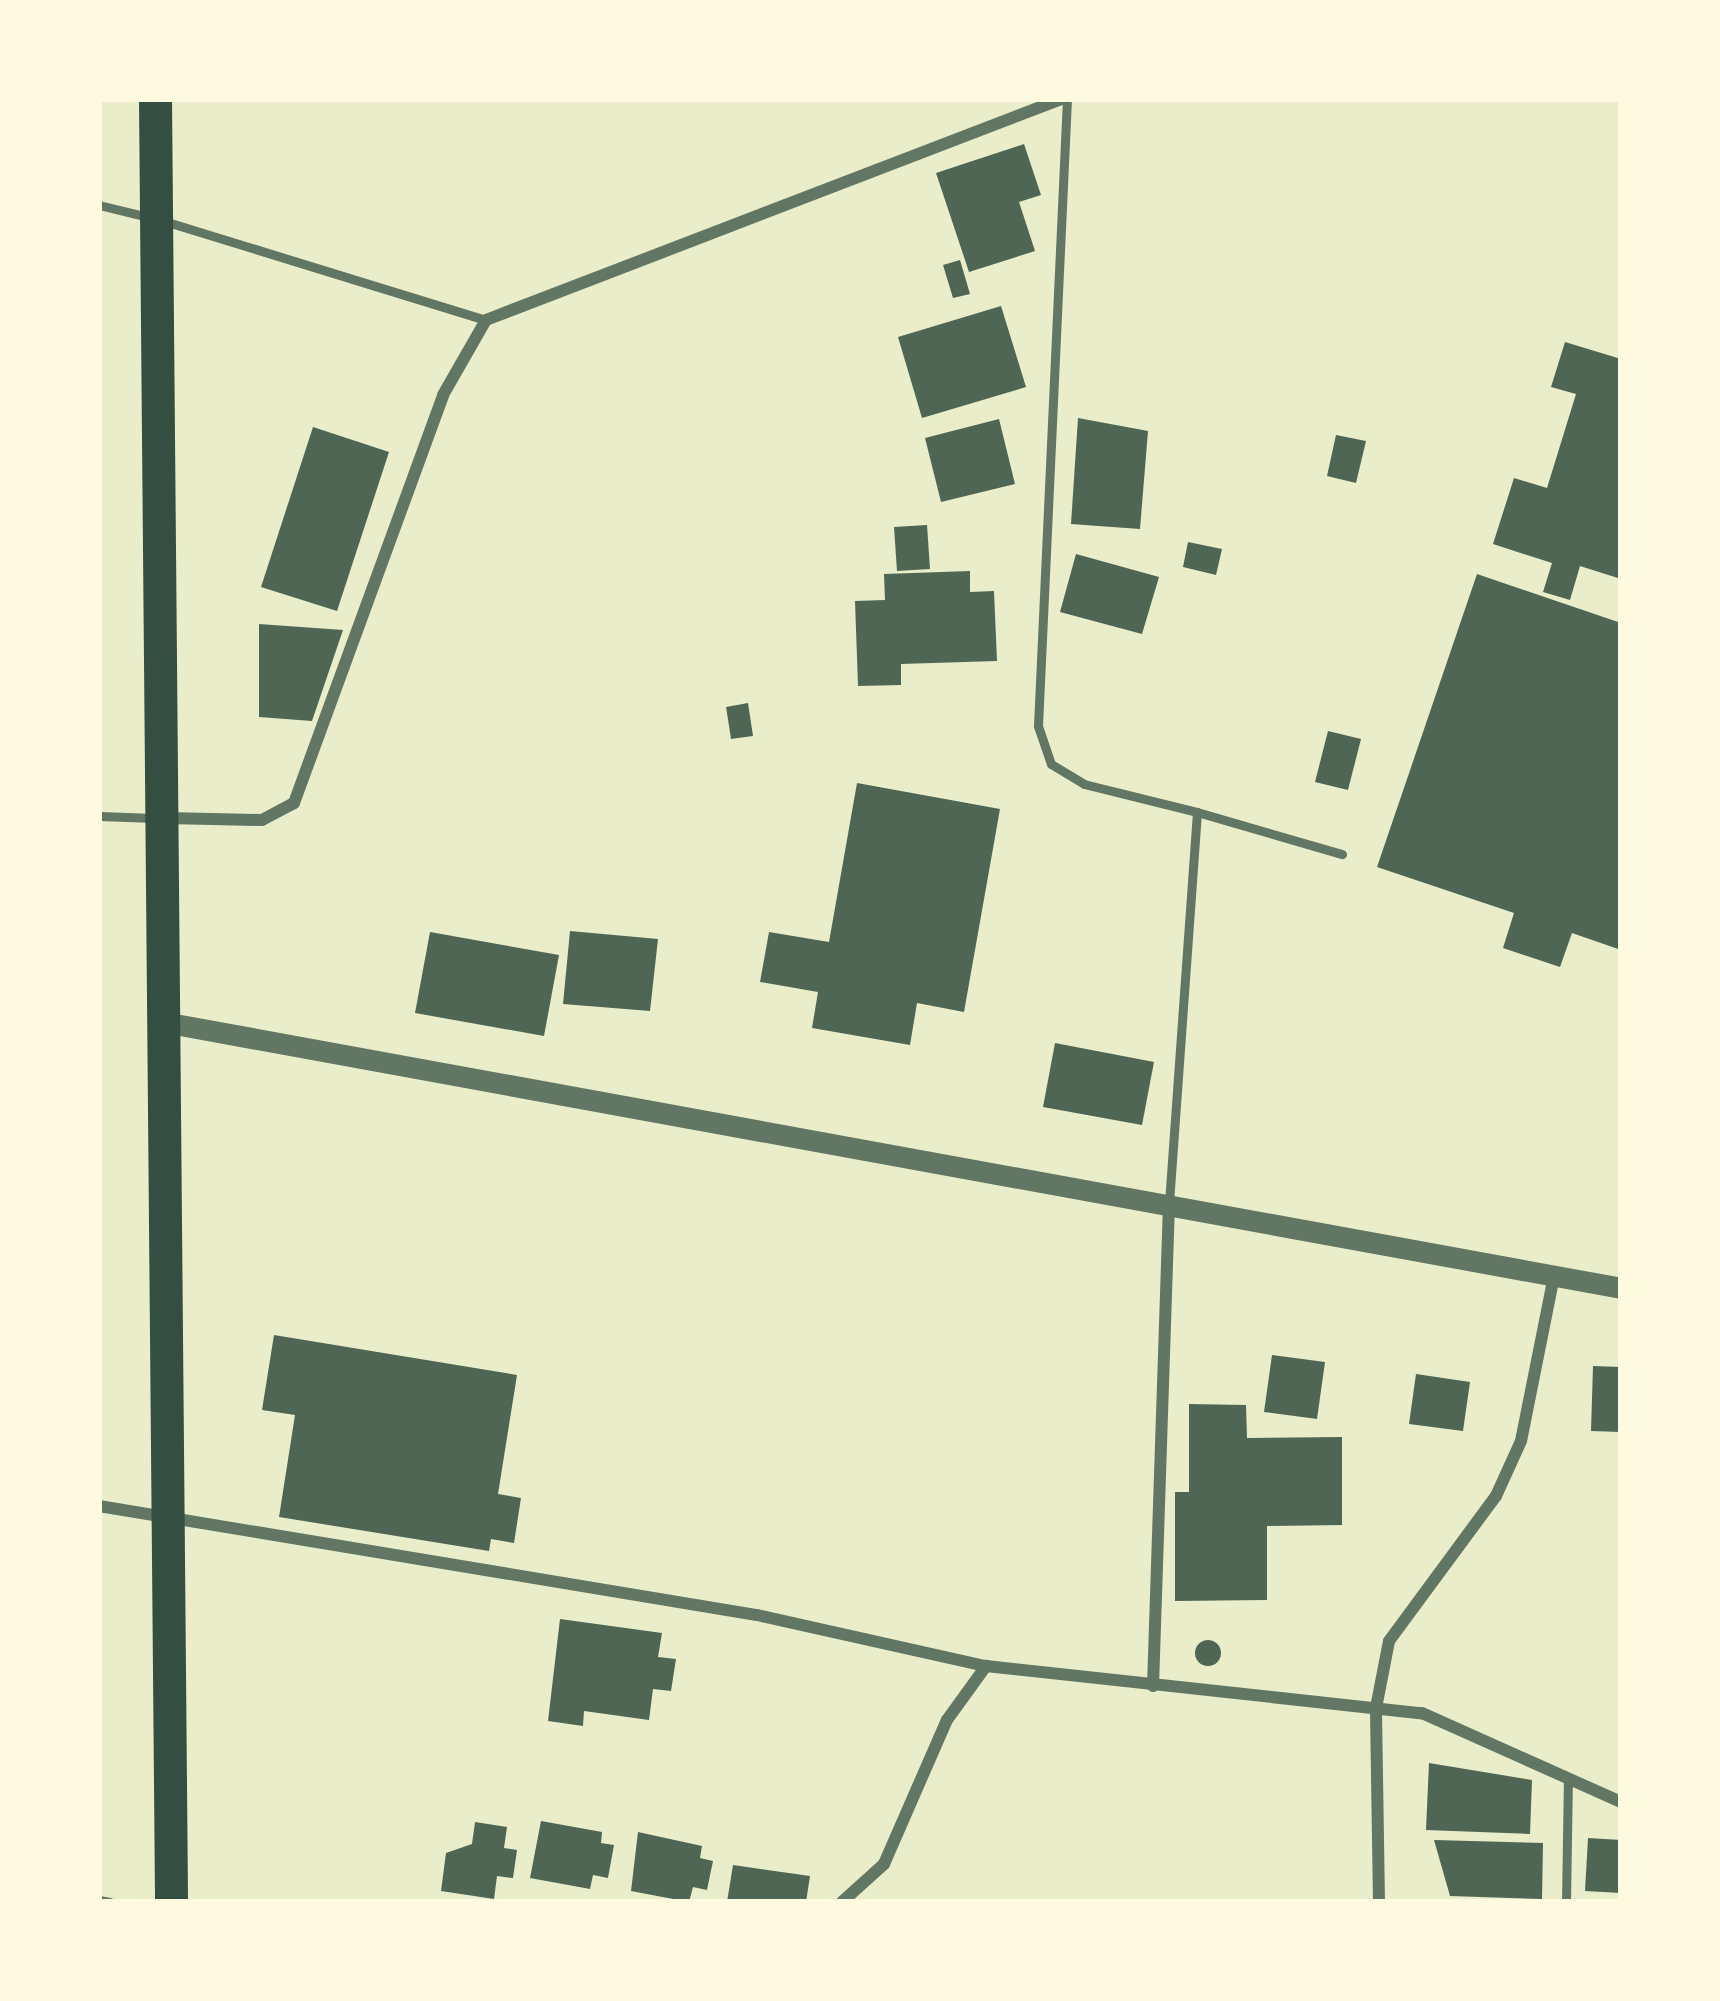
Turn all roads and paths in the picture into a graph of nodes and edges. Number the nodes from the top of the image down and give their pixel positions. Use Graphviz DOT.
graph roads {
  1 [pos="155,99"];
  2 [pos="1064,99"];
  3 [pos="99,205"];
  4 [pos="156,219"];
  5 [pos="486,320"];
  6 [pos="1197,812"];
  7 [pos="99,816"];
  8 [pos="166,818"];
  9 [pos="1342,854"];
  10 [pos="169,1023"];
  11 [pos="1169,1202"];
  12 [pos="1554,1276"];
  13 [pos="1621,1288"];
  14 [pos="99,1506"];
  15 [pos="170,1523"];
  16 [pos="986,1666"];
  17 [pos="1153,1686"];
  18 [pos="1376,1708"];
  19 [pos="1568,1777"];
  20 [pos="1621,1802"];
  21 [pos="99,1900"];
  22 [pos="110,1902"];
  23 [pos="171,1902"];
  24 [pos="842,1902"];
  25 [pos="1379,1902"];
  26 [pos="1566,1902"];
  1 -- 4 [label="highway"];
  2 -- 5 [label="street"];
  2 -- 6 [label="lane"];
  3 -- 4 [label="lane"];
  4 -- 5 [label="lane"];
  4 -- 8 [label="highway"];
  5 -- 8 [label="street"];
  6 -- 9 [label="lane"];
  6 -- 11 [label="lane"];
  7 -- 8 [label="lane"];
  8 -- 10 [label="highway"];
  10 -- 11 [label="street"];
  10 -- 15 [label="highway"];
  11 -- 12 [label="street"];
  11 -- 17 [label="street"];
  12 -- 13 [label="street"];
  12 -- 18 [label="street"];
  14 -- 15 [label="street"];
  15 -- 16 [label="street"];
  15 -- 23 [label="highway"];
  16 -- 17 [label="street"];
  16 -- 24 [label="street"];
  17 -- 18 [label="street"];
  18 -- 19 [label="street"];
  18 -- 25 [label="street"];
  19 -- 20 [label="street"];
  19 -- 26 [label="lane"];
  21 -- 22 [label="lane"];
}
